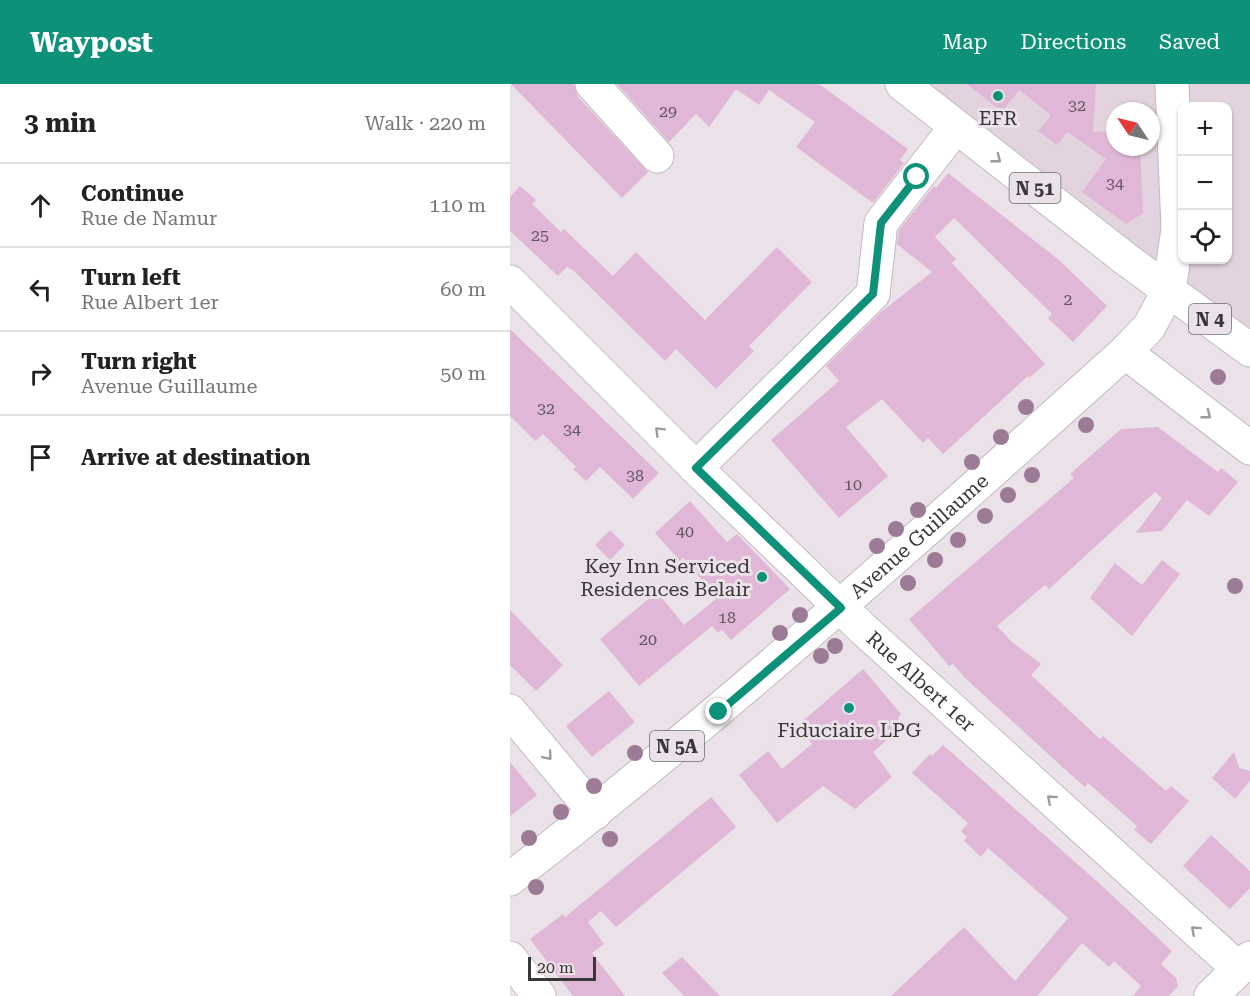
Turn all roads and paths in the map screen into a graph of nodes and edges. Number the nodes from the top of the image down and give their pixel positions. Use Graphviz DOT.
graph roads {
  1 [pos="592,84"];
  2 [pos="902,84"];
  3 [pos="1172,84"];
  4 [pos="957,127"];
  5 [pos="657,156"];
  6 [pos="510,282"];
  7 [pos="1169,290"];
  8 [pos="1250,350"];
  9 [pos="1125,352"];
  10 [pos="1250,448"];
  11 [pos="696,468"];
  12 [pos="841,608"];
  13 [pos="510,711"];
  14 [pos="595,813"];
  15 [pos="510,879"];
  16 [pos="510,958"];
  17 [pos="1244,963"];
  18 [pos="539,996"];
  19 [pos="1211,996"];
  1 -- 5 [label="street"];
  2 -- 4 [label="street, N 51"];
  3 -- 7 [label="street, N 4"];
  4 -- 7 [label="street, N 51, one-way"];
  4 -- 11 [label="street"];
  11 -- 6 [label="street, Rue Albert 1er, one-way"];
  7 -- 8 [label="street, N 4"];
  7 -- 9 [label="street, Avenue Guillaume / N 5A"];
  9 -- 10 [label="street, one-way"];
  9 -- 12 [label="street, Avenue Guillaume / N 5A"];
  11 -- 12 [label="street, Rue Albert 1er"];
  12 -- 14 [label="street, Avenue Guillaume / N 5A"];
  17 -- 12 [label="street, Rue Albert 1er, one-way"];
  13 -- 14 [label="street, one-way"];
  14 -- 15 [label="street, Avenue Guillaume / N 5A"];
  16 -- 18 [label="street"];
  17 -- 19 [label="street"];
}
